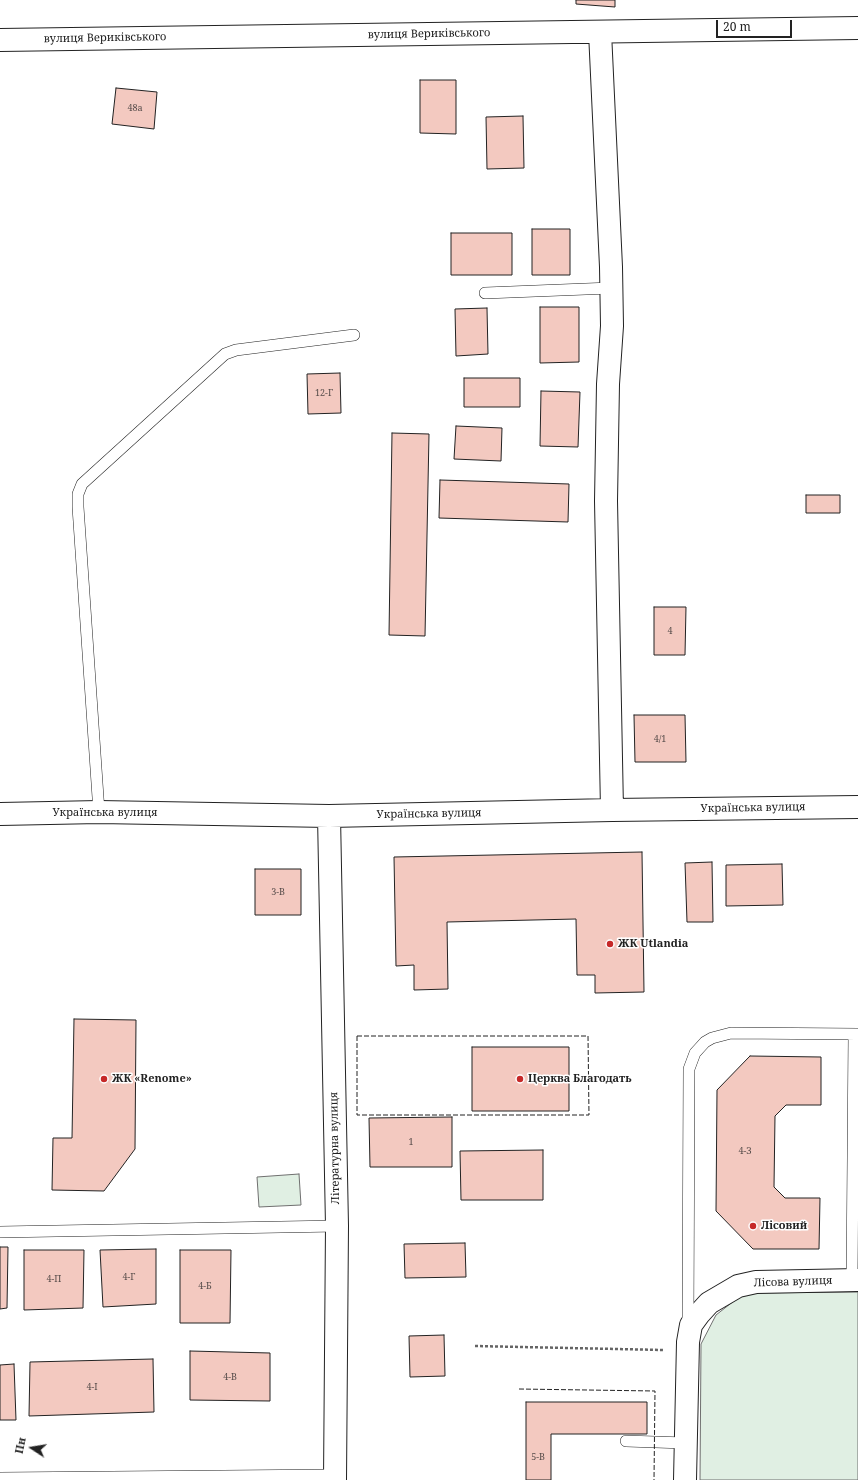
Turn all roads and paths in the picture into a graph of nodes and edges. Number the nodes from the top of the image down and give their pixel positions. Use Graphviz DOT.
graph roads {
  1 [pos="858,28"];
  2 [pos="600,32"];
  3 [pos="0,40"];
  4 [pos="611,288"];
  5 [pos="485,293"];
  6 [pos="354,335"];
  7 [pos="858,807"];
  8 [pos="612,810"];
  9 [pos="99,812"];
  10 [pos="0,814"];
  11 [pos="329,816"];
  12 [pos="856,1034"];
  13 [pos="855,1157"];
  14 [pos="337,1226"];
  15 [pos="0,1232"];
  16 [pos="855,1280"];
  17 [pos="475,1346"];
  18 [pos="678,1346"];
  19 [pos="626,1441"];
  20 [pos="686,1443"];
  21 [pos="335,1477"];
  22 [pos="0,1478"];
  23 [pos="685,1480"];
  1 -- 2 [label="street, вулиця Вериківського"];
  2 -- 3 [label="street, вулиця Вериківського"];
  2 -- 4 [label="street"];
  4 -- 5 [label="lane"];
  4 -- 8 [label="street"];
  6 -- 9 [label="lane"];
  7 -- 8 [label="street, Українська вулиця"];
  8 -- 11 [label="street, Українська вулиця"];
  9 -- 10 [label="street, Українська вулиця"];
  9 -- 11 [label="street, Українська вулиця"];
  11 -- 14 [label="street, Літературна вулиця"];
  12 -- 13 [label="lane"];
  12 -- 18 [label="lane"];
  13 -- 16 [label="lane"];
  14 -- 15 [label="lane"];
  14 -- 21 [label="street, Літературна вулиця"];
  16 -- 18 [label="street, Лісова вулиця"];
  17 -- 18 [label="path"];
  18 -- 20 [label="street, Лісова вулиця"];
  19 -- 20 [label="lane"];
  20 -- 23 [label="street, Лісова вулиця"];
  21 -- 22 [label="lane"];
}
